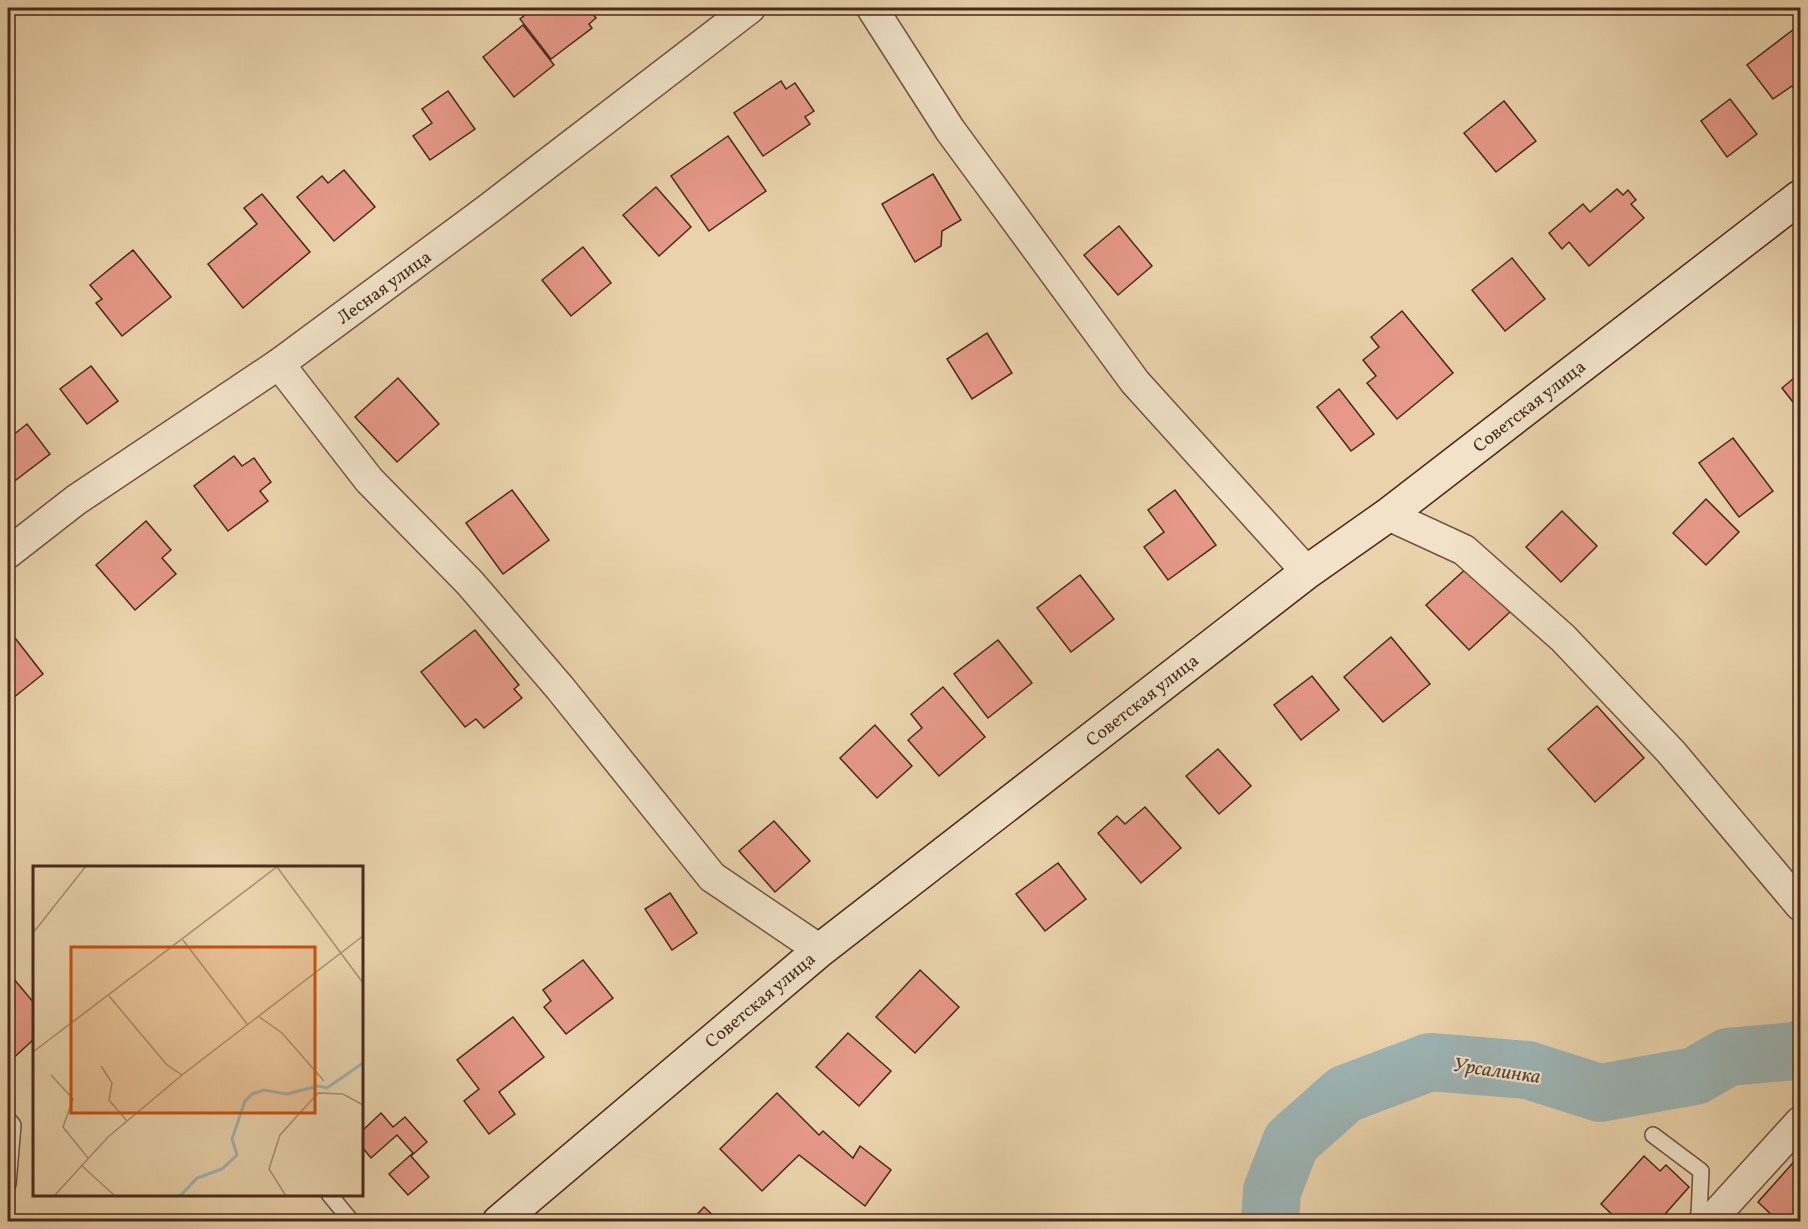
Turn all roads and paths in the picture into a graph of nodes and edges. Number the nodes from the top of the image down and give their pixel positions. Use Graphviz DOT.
graph roads {
  1 [pos="750,8"];
  2 [pos="872,8"];
  3 [pos="1800,197"];
  4 [pos="279,364"];
  5 [pos="1388,515"];
  6 [pos="8,553"];
  7 [pos="1307,572"];
  8 [pos="1800,905"];
  9 [pos="820,950"];
  10 [pos="8,1119"];
  11 [pos="1800,1122"];
  12 [pos="1653,1135"];
  13 [pos="8,1184"];
  14 [pos="331,1196"];
  15 [pos="352,1221"];
  16 [pos="499,1221"];
  17 [pos="1695,1221"];
  18 [pos="1710,1221"];
  1 -- 4 [label="street, Лесная улица"];
  2 -- 7 [label="street"];
  3 -- 5 [label="street, Советская улица"];
  4 -- 6 [label="street, Лесная улица"];
  4 -- 9 [label="street"];
  5 -- 7 [label="street, Советская улица"];
  5 -- 8 [label="street"];
  7 -- 9 [label="street, Советская улица"];
  9 -- 16 [label="street, Советская улица"];
  10 -- 13 [label="lane"];
  11 -- 18 [label="street"];
  12 -- 17 [label="lane"];
  14 -- 15 [label="lane"];
}
